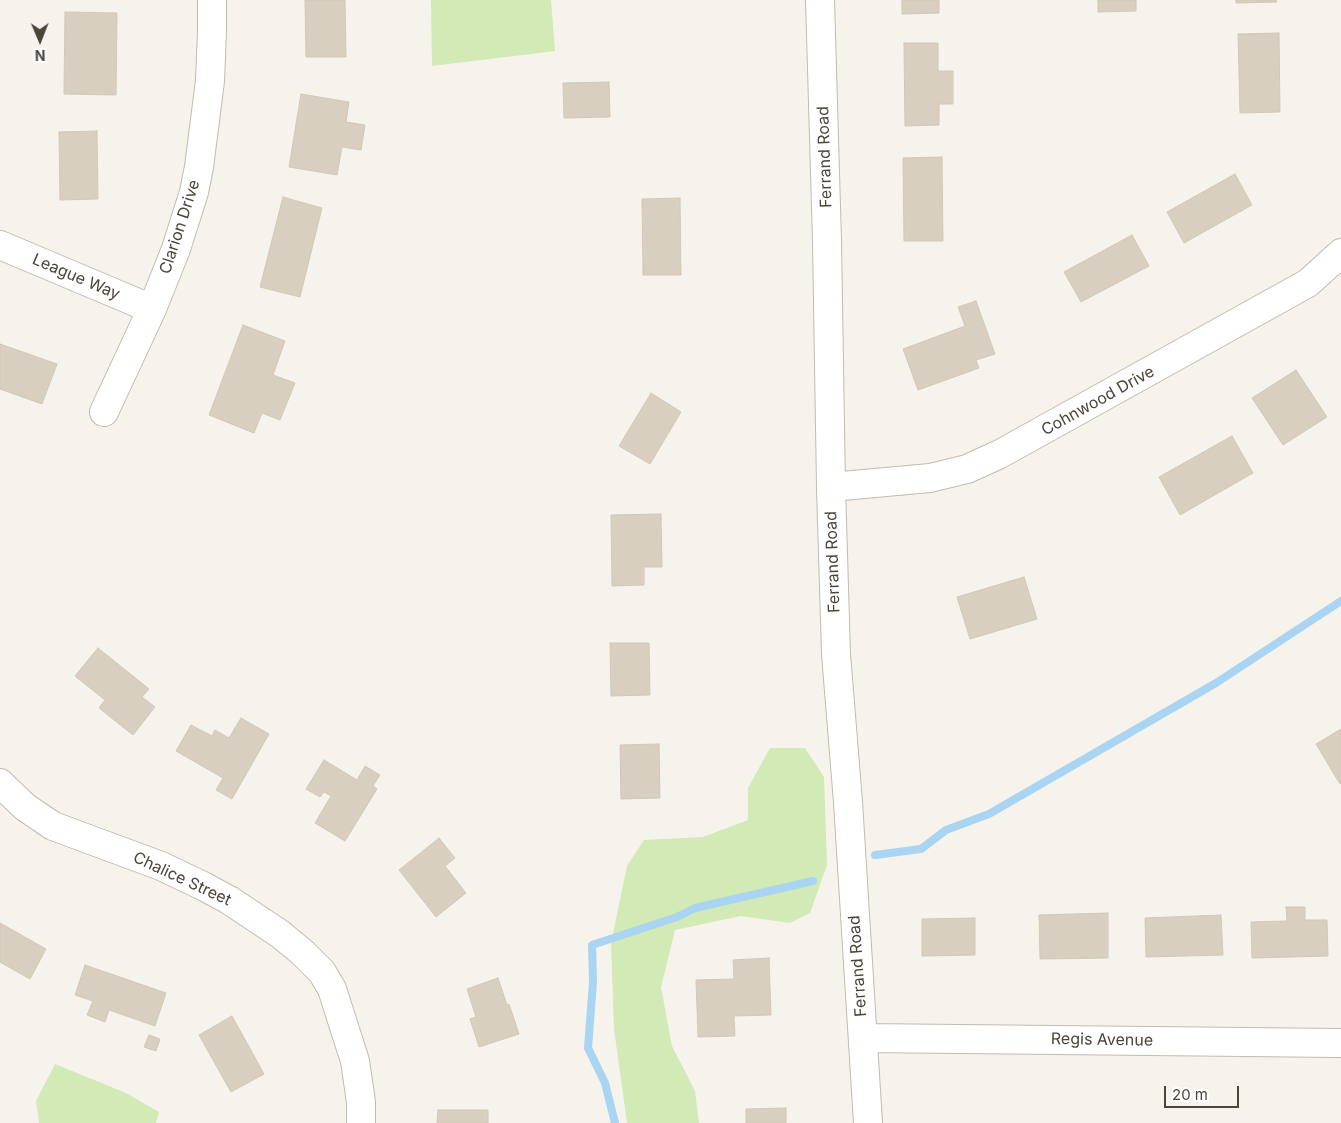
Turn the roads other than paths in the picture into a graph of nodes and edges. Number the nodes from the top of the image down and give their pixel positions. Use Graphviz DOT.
graph roads {
  1 [pos="212,0"];
  2 [pos="820,0"];
  3 [pos="0,245"];
  4 [pos="1341,253"];
  5 [pos="152,309"];
  6 [pos="104,412"];
  7 [pos="830,487"];
  8 [pos="0,784"];
  9 [pos="863,1038"];
  10 [pos="1341,1043"];
  11 [pos="361,1123"];
  12 [pos="868,1123"];
  1 -- 5 [label="street, Clarion Drive"];
  2 -- 7 [label="street, Ferrand Road"];
  3 -- 5 [label="street, League Way"];
  4 -- 7 [label="street, Cohnwood Drive"];
  5 -- 6 [label="street, Clarion Drive"];
  7 -- 9 [label="street, Ferrand Road"];
  8 -- 11 [label="street, Chalice Street"];
  9 -- 10 [label="street, Regis Avenue"];
  9 -- 12 [label="street, Ferrand Road"];
}
